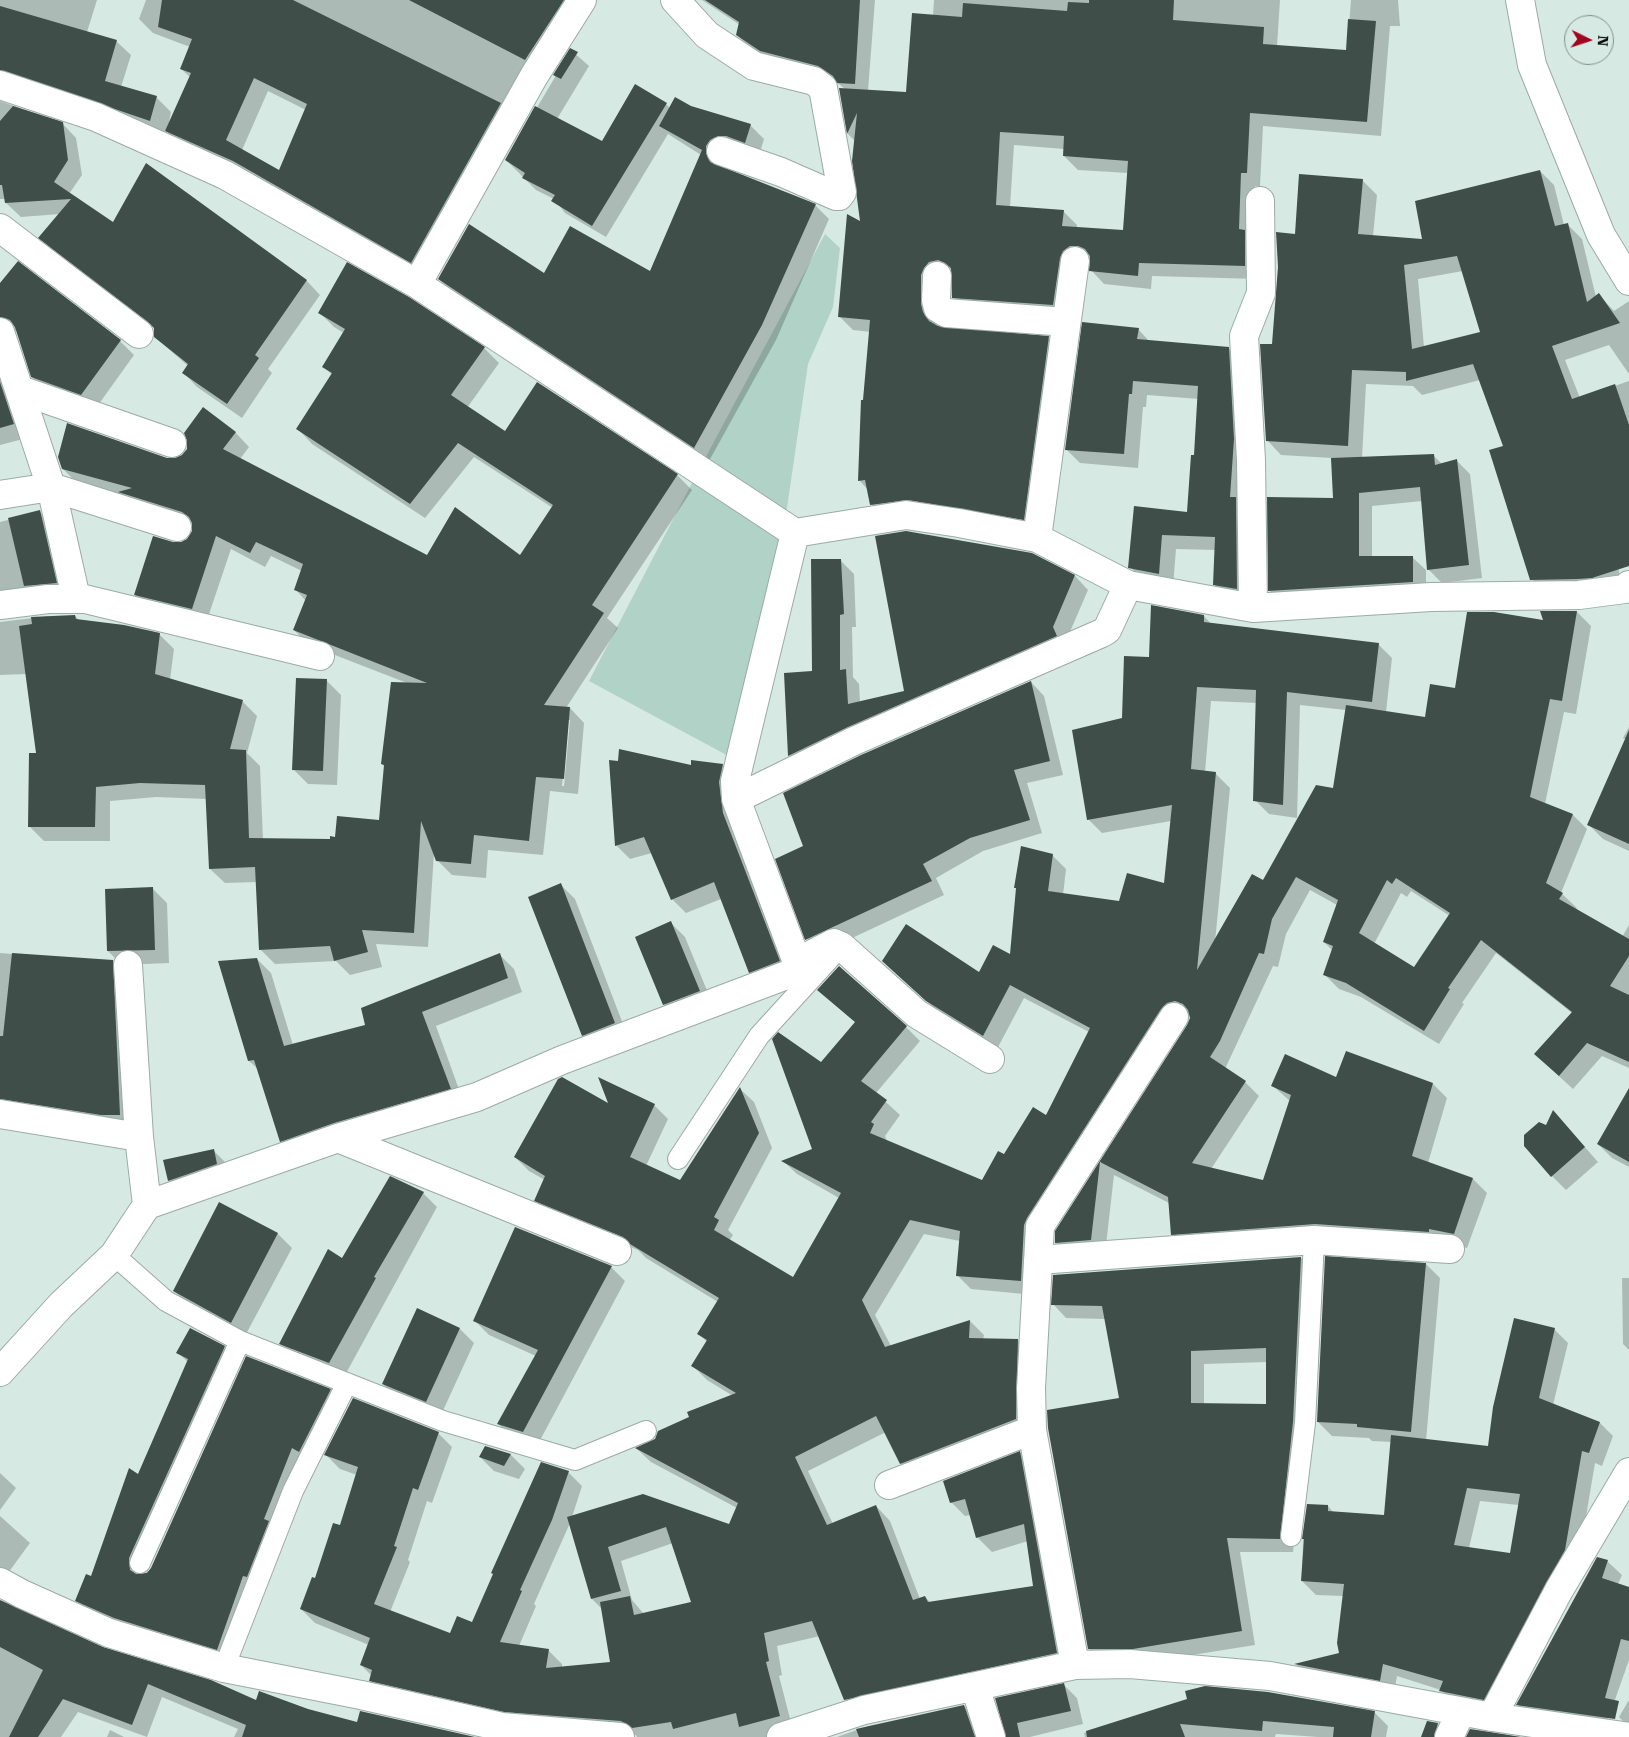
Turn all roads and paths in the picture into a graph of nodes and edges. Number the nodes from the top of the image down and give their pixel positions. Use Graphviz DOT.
graph roads {
  1 [pos="582,0"];
  2 [pos="675,0"];
  3 [pos="1520,0"];
  4 [pos="0,86"];
  5 [pos="721,151"];
  6 [pos="1260,201"];
  7 [pos="0,228"];
  8 [pos="1075,261"];
  9 [pos="937,276"];
  10 [pos="1629,281"];
  11 [pos="417,284"];
  12 [pos="1066,322"];
  13 [pos="0,332"];
  14 [pos="139,334"];
  15 [pos="20,390"];
  16 [pos="172,443"];
  17 [pos="51,487"];
  18 [pos="0,495"];
  19 [pos="177,527"];
  20 [pos="795,532"];
  21 [pos="1037,538"];
  22 [pos="1128,585"];
  23 [pos="1628,589"];
  24 [pos="76,598"];
  25 [pos="0,605"];
  26 [pos="1253,608"];
  27 [pos="320,656"];
  28 [pos="736,799"];
  29 [pos="842,946"];
  30 [pos="797,962"];
  31 [pos="128,964"];
  32 [pos="1174,1017"];
  33 [pos="990,1059"];
  34 [pos="0,1114"];
  35 [pos="139,1137"];
  36 [pos="338,1138"];
  37 [pos="678,1159"];
  38 [pos="147,1205"];
  39 [pos="1314,1240"];
  40 [pos="1450,1249"];
  41 [pos="617,1251"];
  42 [pos="114,1255"];
  43 [pos="1038,1260"];
  44 [pos="240,1341"];
  45 [pos="0,1372"];
  46 [pos="347,1383"];
  47 [pos="1032,1430"];
  48 [pos="646,1431"];
  49 [pos="1629,1472"];
  50 [pos="889,1486"];
  51 [pos="1291,1536"];
  52 [pos="140,1562"];
  53 [pos="0,1582"];
  54 [pos="1075,1665"];
  55 [pos="224,1668"];
  56 [pos="975,1687"];
  57 [pos="1461,1712"];
  58 [pos="1492,1717"];
  59 [pos="620,1737"];
  60 [pos="781,1737"];
  61 [pos="991,1737"];
  62 [pos="1449,1737"];
  63 [pos="1628,1737"];
  1 -- 11 [label="street"];
  2 -- 5 [label="street"];
  3 -- 10 [label="street"];
  4 -- 11 [label="street"];
  6 -- 26 [label="street"];
  7 -- 14 [label="street"];
  8 -- 12 [label="street"];
  9 -- 12 [label="street"];
  11 -- 20 [label="street"];
  12 -- 21 [label="street"];
  13 -- 15 [label="street"];
  15 -- 16 [label="street"];
  15 -- 17 [label="street"];
  17 -- 18 [label="street"];
  17 -- 19 [label="street"];
  17 -- 24 [label="street"];
  20 -- 21 [label="street"];
  20 -- 28 [label="street"];
  21 -- 22 [label="street"];
  22 -- 26 [label="street"];
  22 -- 28 [label="street"];
  23 -- 26 [label="street"];
  24 -- 25 [label="street"];
  24 -- 27 [label="street"];
  28 -- 30 [label="street"];
  29 -- 30 [label="street"];
  29 -- 33 [label="street"];
  29 -- 37 [label="lane"];
  30 -- 36 [label="street"];
  31 -- 35 [label="street"];
  32 -- 43 [label="street"];
  34 -- 35 [label="street"];
  35 -- 38 [label="street"];
  36 -- 38 [label="street"];
  36 -- 41 [label="street"];
  38 -- 42 [label="street"];
  39 -- 40 [label="street"];
  39 -- 43 [label="street"];
  39 -- 51 [label="lane"];
  42 -- 44 [label="lane"];
  42 -- 45 [label="street"];
  43 -- 47 [label="street"];
  44 -- 46 [label="lane"];
  44 -- 52 [label="lane"];
  46 -- 48 [label="lane"];
  46 -- 55 [label="lane"];
  47 -- 50 [label="street"];
  47 -- 54 [label="street"];
  49 -- 58 [label="street"];
  53 -- 55 [label="street"];
  54 -- 56 [label="street"];
  54 -- 57 [label="street"];
  55 -- 59 [label="street"];
  56 -- 60 [label="street"];
  56 -- 61 [label="street"];
  57 -- 58 [label="street"];
  57 -- 62 [label="street"];
  58 -- 63 [label="street"];
}
